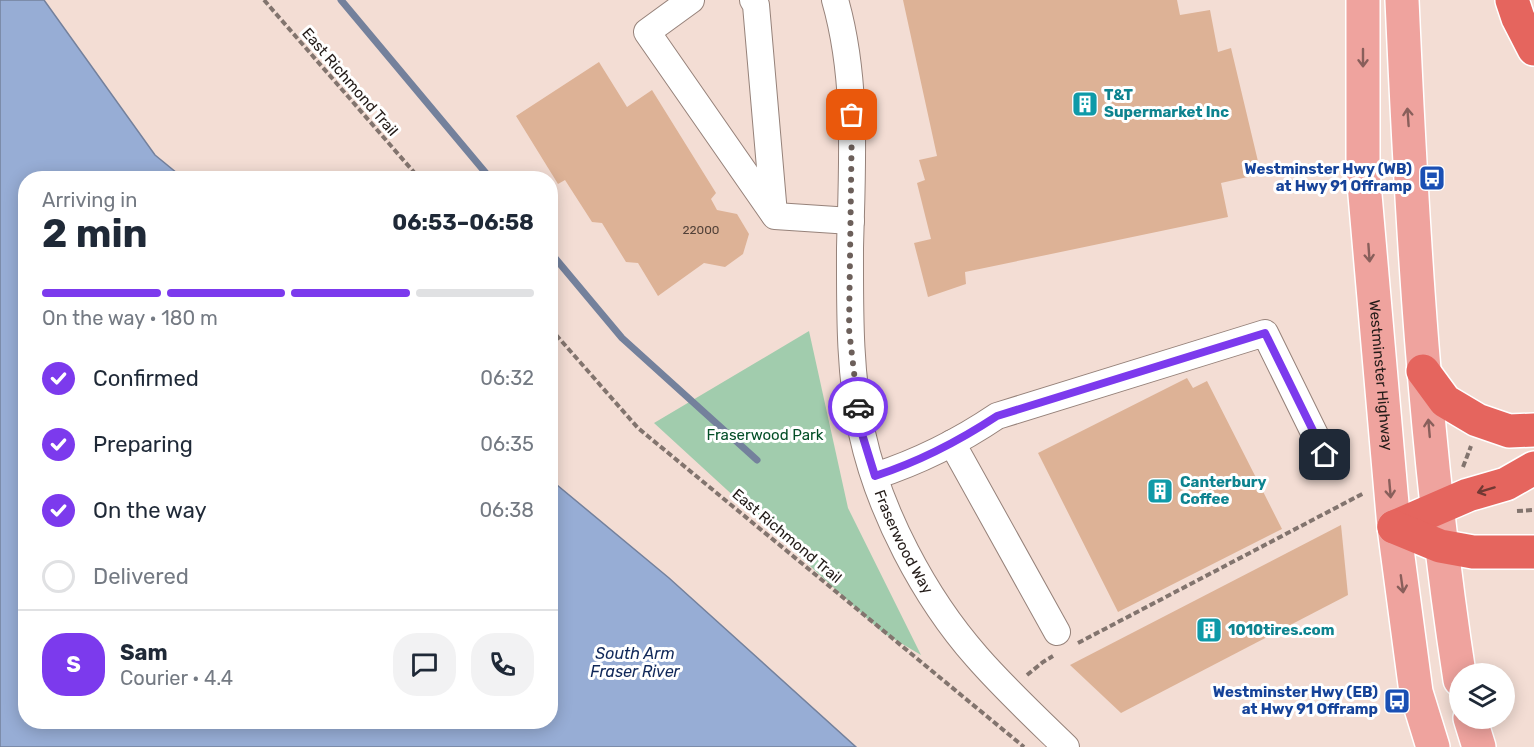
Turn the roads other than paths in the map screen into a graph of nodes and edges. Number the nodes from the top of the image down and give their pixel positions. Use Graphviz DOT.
graph roads {
  1 [pos="691,0"];
  2 [pos="753,0"];
  3 [pos="835,0"];
  4 [pos="1363,0"];
  5 [pos="1402,0"];
  6 [pos="1512,0"];
  7 [pos="1534,50"];
  8 [pos="775,216"];
  9 [pos="851,221"];
  10 [pos="1423,371"];
  11 [pos="1534,430"];
  12 [pos="952,443"];
  13 [pos="1325,455"];
  14 [pos="1534,468"];
  15 [pos="875,476"];
  16 [pos="1436,508"];
  17 [pos="1394,526"];
  18 [pos="1440,546"];
  19 [pos="1534,552"];
  20 [pos="1065,643"];
  21 [pos="1457,663"];
  22 [pos="1473,729"];
  23 [pos="1066,747"];
  24 [pos="1433,747"];
  25 [pos="1479,747"];
  1 -- 8 [label="street"];
  2 -- 8 [label="street"];
  3 -- 9 [label="street, Fraserwood Way"];
  4 -- 17 [label="main road, Westminster Highway, one-way"];
  10 -- 5 [label="main road, one-way"];
  6 -- 7 [label="highway"];
  8 -- 9 [label="street"];
  9 -- 15 [label="street, Fraserwood Way"];
  10 -- 11 [label="highway"];
  16 -- 10 [label="main road, one-way"];
  12 -- 13 [label="street"];
  12 -- 15 [label="street"];
  12 -- 20 [label="street"];
  14 -- 16 [label="highway, one-way"];
  15 -- 23 [label="street, Fraserwood Way"];
  16 -- 17 [label="highway"];
  16 -- 18 [label="main road"];
  17 -- 18 [label="highway"];
  17 -- 24 [label="main road, Westminster Highway, one-way"];
  18 -- 19 [label="highway"];
  18 -- 21 [label="main road"];
  22 -- 25 [label="main road"];
}
